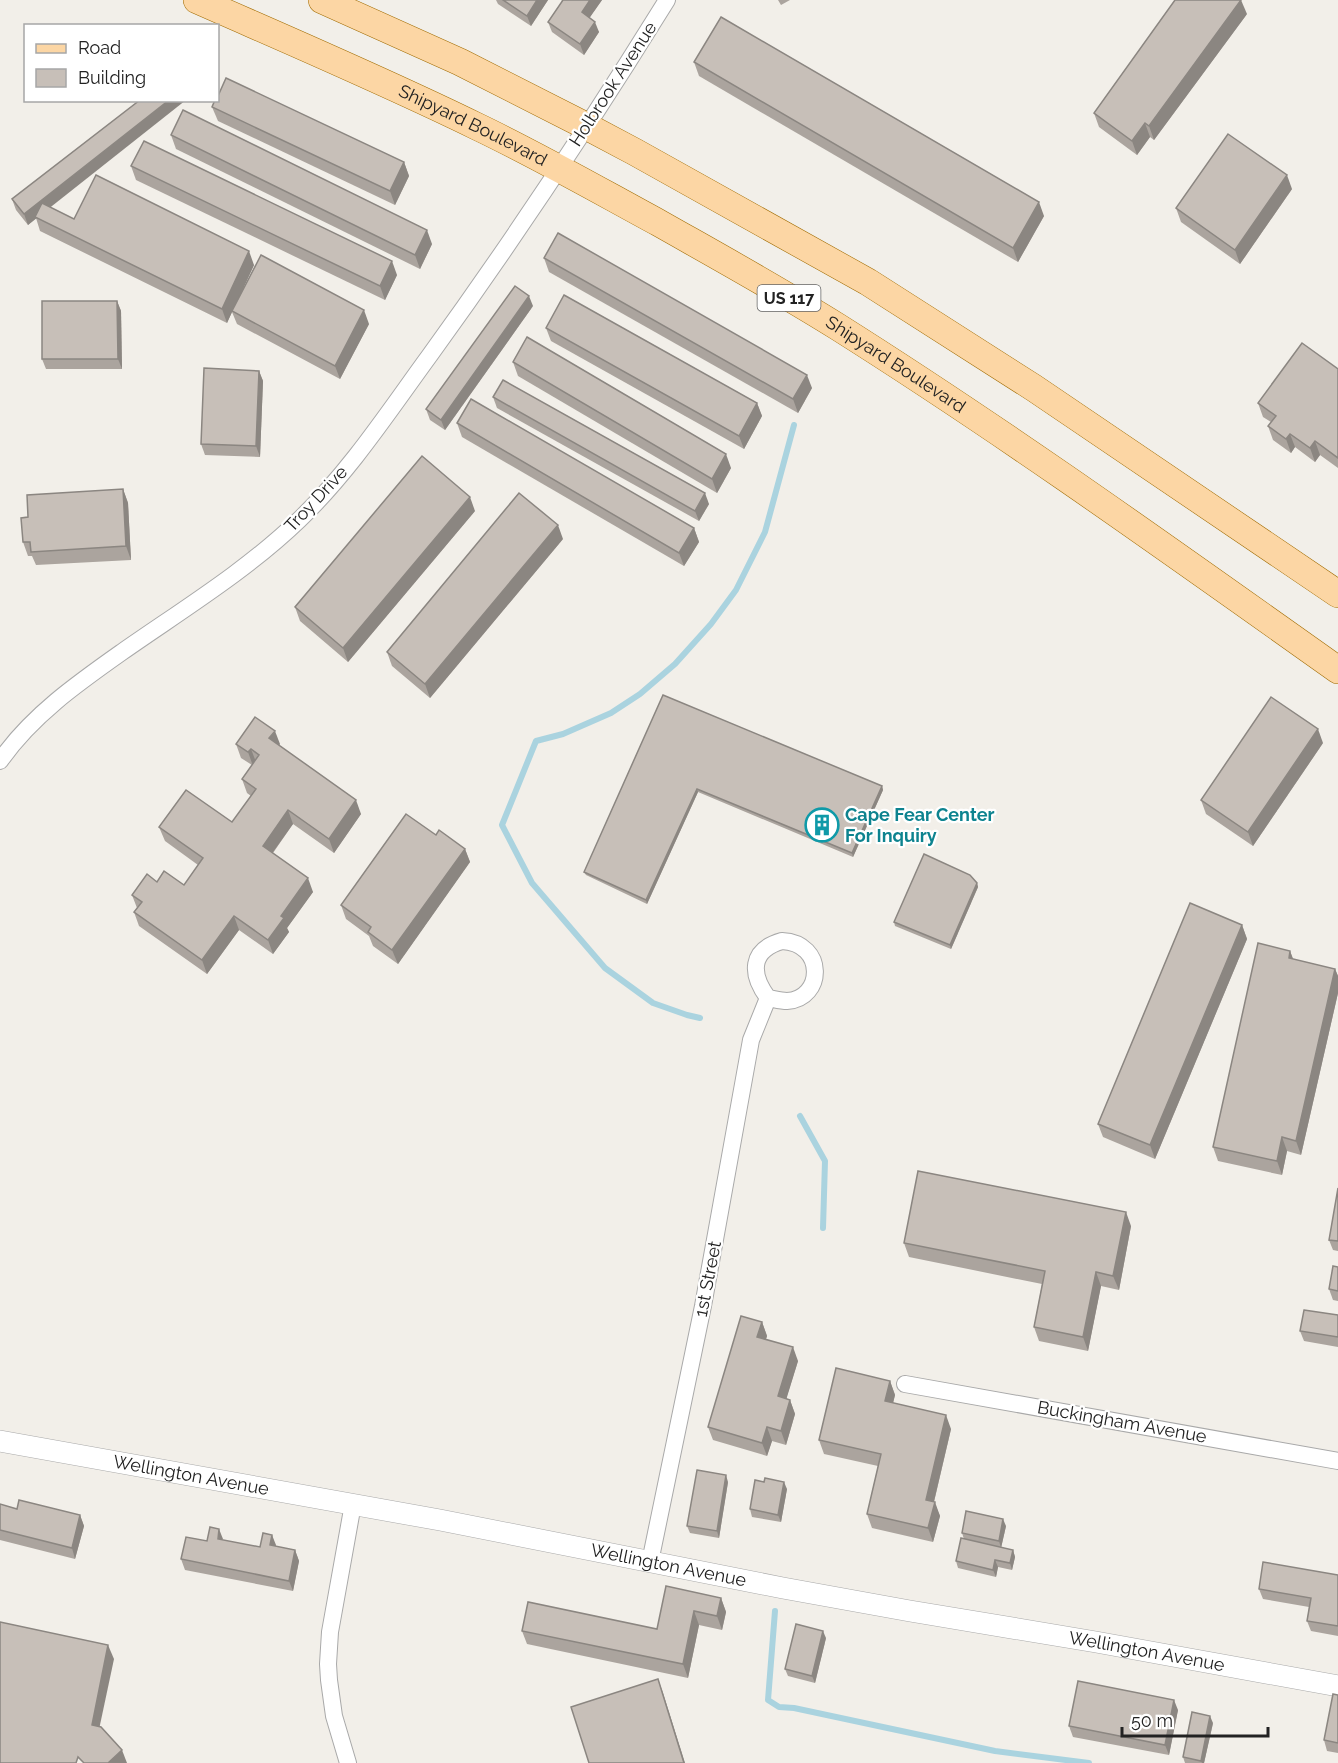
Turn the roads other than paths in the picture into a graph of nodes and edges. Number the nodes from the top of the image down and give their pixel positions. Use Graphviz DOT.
graph roads {
  1 [pos="196,0"];
  2 [pos="322,0"];
  3 [pos="668,0"];
  4 [pos="586,126"];
  5 [pos="559,168"];
  6 [pos="1338,594"];
  7 [pos="1338,670"];
  8 [pos="0,761"];
  9 [pos="768,998"];
  10 [pos="905,1384"];
  11 [pos="0,1441"];
  12 [pos="1338,1461"];
  13 [pos="353,1504"];
  14 [pos="650,1562"];
  15 [pos="1338,1686"];
  16 [pos="348,1763"];
  1 -- 5 [label="main road, Shipyard Boulevard / US 117"];
  2 -- 4 [label="main road, US 117"];
  3 -- 4 [label="street, Holbrook Avenue"];
  4 -- 5 [label="street, Holbrook Avenue"];
  4 -- 6 [label="main road, US 117"];
  5 -- 7 [label="main road, Shipyard Boulevard / US 117"];
  5 -- 8 [label="street, Troy Drive"];
  9 -- 14 [label="street, 1st Street"];
  10 -- 12 [label="street, Buckingham Avenue"];
  11 -- 13 [label="street, Wellington Avenue"];
  13 -- 14 [label="street, Wellington Avenue"];
  13 -- 16 [label="street"];
  14 -- 15 [label="street, Wellington Avenue"];
}
